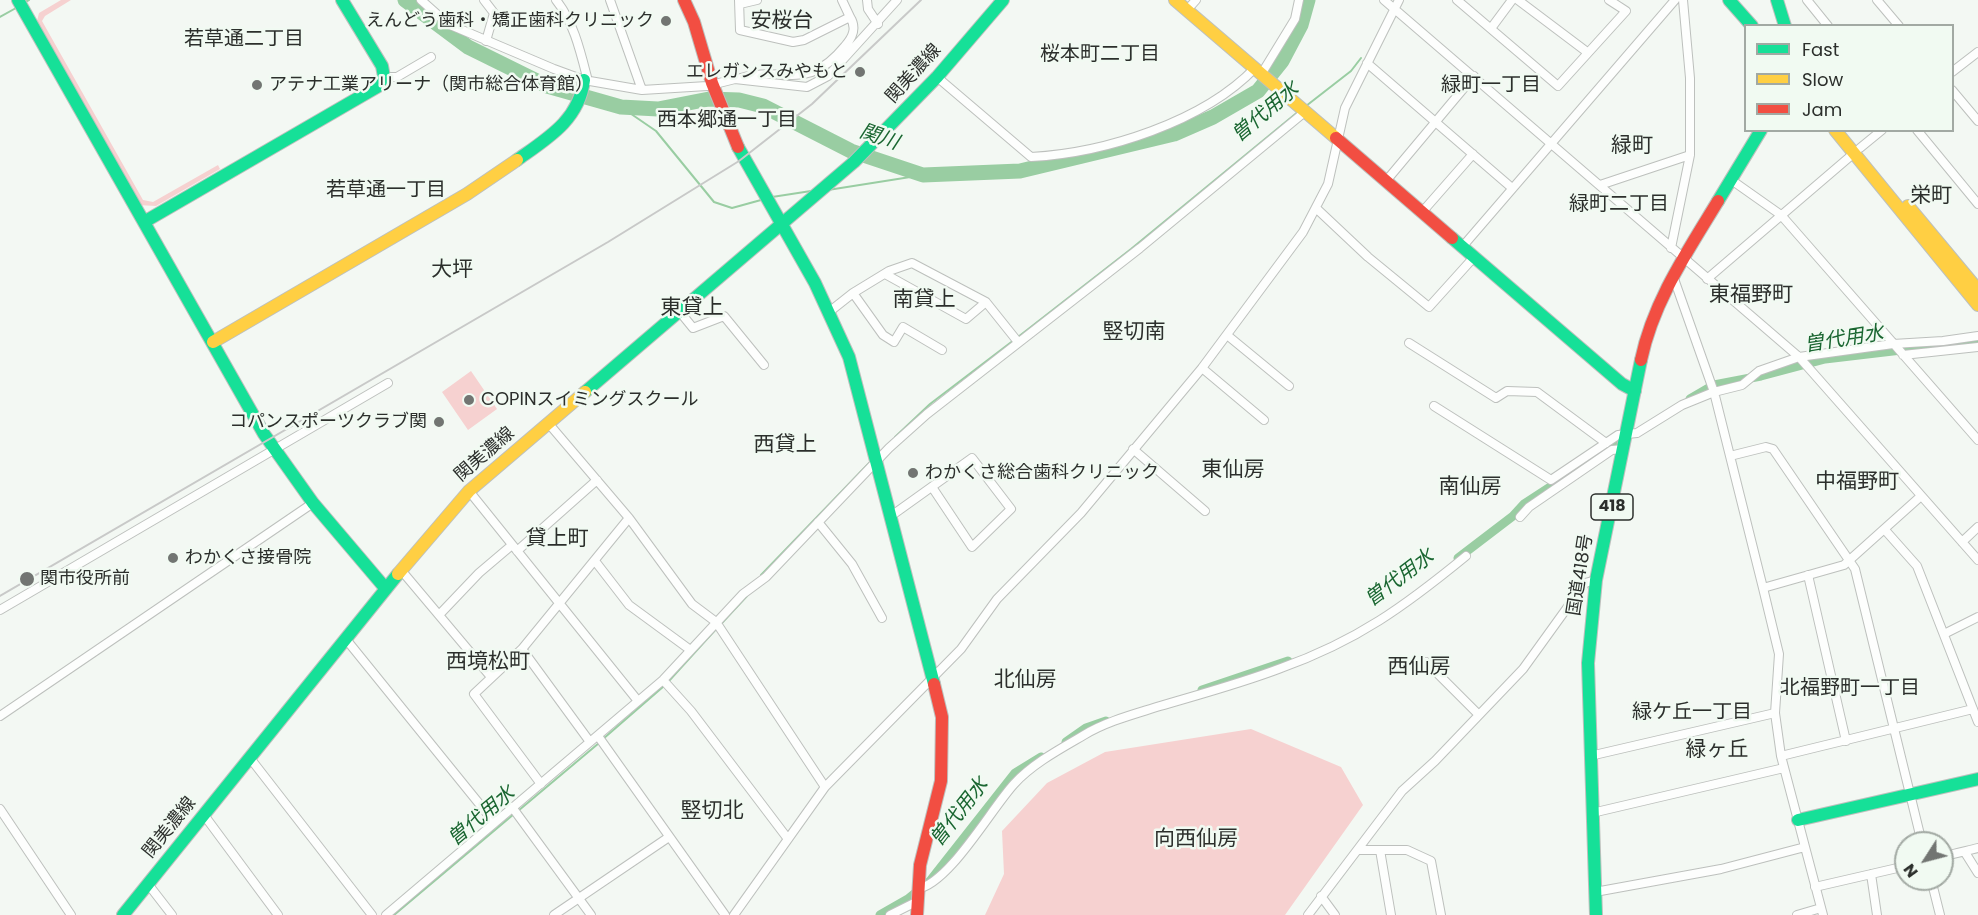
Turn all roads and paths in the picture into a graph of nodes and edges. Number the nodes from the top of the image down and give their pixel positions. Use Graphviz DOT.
graph roads {
  1 [pos="18,0"];
  2 [pos="342,0"];
  3 [pos="422,0"];
  4 [pos="484,0"];
  5 [pos="556,0"];
  6 [pos="610,0"];
  7 [pos="684,0"];
  8 [pos="757,0"];
  9 [pos="842,0"];
  10 [pos="867,0"];
  11 [pos="897,0"];
  12 [pos="1003,0"];
  13 [pos="1175,0"];
  14 [pos="1196,0"];
  15 [pos="1299,0"];
  16 [pos="1384,0"];
  17 [pos="1399,0"];
  18 [pos="1457,0"];
  19 [pos="1512,0"];
  20 [pos="1518,0"];
  21 [pos="1609,0"];
  22 [pos="1675,0"];
  23 [pos="1683,0"];
  24 [pos="1729,0"];
  25 [pos="1778,0"];
  26 [pos="1807,0"];
  27 [pos="1877,0"];
  28 [pos="740,2"];
  29 [pos="1395,9"];
  30 [pos="1187,10"];
  31 [pos="850,17"];
  32 [pos="878,24"];
  33 [pos="1750,24"];
  34 [pos="1784,24"];
  35 [pos="1826,24"];
  36 [pos="1897,24"];
  37 [pos="1491,27"];
  38 [pos="486,40"];
  39 [pos="1978,51"];
  40 [pos="1587,52"];
  41 [pos="431,57"];
  42 [pos="1367,63"];
  43 [pos="1259,70"];
  44 [pos="1954,71"];
  45 [pos="1474,76"];
  46 [pos="384,77"];
  47 [pos="937,77"];
  48 [pos="735,79"];
  49 [pos="585,84"];
  50 [pos="712,84"];
  51 [pos="642,90"];
  52 [pos="1954,91"];
  53 [pos="1306,111"];
  54 [pos="1978,121"];
  55 [pos="1435,122"];
  56 [pos="1760,132"];
  57 [pos="1837,132"];
  58 [pos="1847,132"];
  59 [pos="1880,132"];
  60 [pos="1919,132"];
  61 [pos="1340,139"];
  62 [pos="1552,143"];
  63 [pos="1856,151"];
  64 [pos="1473,154"];
  65 [pos="1690,155"];
  66 [pos="1730,178"];
  67 [pos="1386,181"];
  68 [pos="1600,185"];
  69 [pos="1512,188"];
  70 [pos="1978,204"];
  71 [pos="1317,209"];
  72 [pos="1423,211"];
  73 [pos="1781,214"];
  74 [pos="144,222"];
  75 [pos="782,225"];
  76 [pos="1463,246"];
  77 [pos="1671,248"];
  78 [pos="1475,256"];
  79 [pos="1683,257"];
  80 [pos="885,274"];
  81 [pos="1673,275"];
  82 [pos="1707,279"];
  83 [pos="1976,282"];
  84 [pos="853,293"];
  85 [pos="986,302"];
  86 [pos="1978,305"];
  87 [pos="680,312"];
  88 [pos="829,312"];
  89 [pos="1227,335"];
  90 [pos="1978,336"];
  91 [pos="213,342"];
  92 [pos="1018,342"];
  93 [pos="1409,343"];
  94 [pos="1893,344"];
  95 [pos="1978,347"];
  96 [pos="942,350"];
  97 [pos="1903,355"];
  98 [pos="1799,357"];
  99 [pos="764,365"];
  100 [pos="1202,368"];
  101 [pos="388,383"];
  102 [pos="1289,386"];
  103 [pos="1635,391"];
  104 [pos="1714,392"];
  105 [pos="1434,406"];
  106 [pos="1264,420"];
  107 [pos="549,424"];
  108 [pos="1628,434"];
  109 [pos="1978,440"];
  110 [pos="1606,443"];
  111 [pos="1625,448"];
  112 [pos="1133,449"];
  113 [pos="274,450"];
  114 [pos="1730,456"];
  115 [pos="878,462"];
  116 [pos="597,480"];
  117 [pos="932,487"];
  118 [pos="469,491"];
  119 [pos="1921,496"];
  120 [pos="313,503"];
  121 [pos="1205,511"];
  122 [pos="891,516"];
  123 [pos="1520,517"];
  124 [pos="629,518"];
  125 [pos="818,522"];
  126 [pos="1978,527"];
  127 [pos="1885,530"];
  128 [pos="1962,542"];
  129 [pos="514,548"];
  130 [pos="1466,556"];
  131 [pos="1850,560"];
  132 [pos="1978,560"];
  133 [pos="595,561"];
  134 [pos="401,570"];
  135 [pos="1808,575"];
  136 [pos="1596,580"];
  137 [pos="1763,588"];
  138 [pos="386,589"];
  139 [pos="560,605"];
  140 [pos="0,610"];
  141 [pos="439,615"];
  142 [pos="882,618"];
  143 [pos="716,622"];
  144 [pos="1976,622"];
  145 [pos="1944,634"];
  146 [pos="345,638"];
  147 [pos="522,649"];
  148 [pos="689,649"];
  149 [pos="1426,662"];
  150 [pos="491,677"];
  151 [pos="932,678"];
  152 [pos="663,680"];
  153 [pos="638,701"];
  154 [pos="1973,710"];
  155 [pos="1775,713"];
  156 [pos="1479,715"];
  157 [pos="0,716"];
  158 [pos="1978,722"];
  159 [pos="1893,730"];
  160 [pos="594,739"];
  161 [pos="1846,741"];
  162 [pos="1590,756"];
  163 [pos="1781,756"];
  164 [pos="249,758"];
  165 [pos="1784,768"];
  166 [pos="1978,778"];
  167 [pos="541,784"];
  168 [pos="825,787"];
  169 [pos="1910,794"];
  170 [pos="512,807"];
  171 [pos="0,809"];
  172 [pos="1591,813"];
  173 [pos="204,815"];
  174 [pos="1798,820"];
  175 [pos="494,822"];
  176 [pos="1919,831"];
  177 [pos="669,837"];
  178 [pos="788,839"];
  179 [pos="1805,847"];
  180 [pos="1978,848"];
  181 [pos="1358,850"];
  182 [pos="1380,850"];
  183 [pos="1954,854"];
  184 [pos="1966,854"];
  185 [pos="1894,869"];
  186 [pos="1978,873"];
  187 [pos="1871,874"];
  188 [pos="148,884"];
  189 [pos="1815,887"];
  190 [pos="917,889"];
  191 [pos="1934,891"];
  192 [pos="1595,892"];
  193 [pos="1322,896"];
  194 [pos="579,898"];
  195 [pos="916,909"];
  196 [pos="1822,912"];
  197 [pos="71,915"];
  198 [pos="123,915"];
  199 [pos="172,915"];
  200 [pos="278,915"];
  201 [pos="372,915"];
  202 [pos="386,915"];
  203 [pos="554,915"];
  204 [pos="591,915"];
  205 [pos="725,915"];
  206 [pos="734,915"];
  207 [pos="890,915"];
  208 [pos="1308,915"];
  209 [pos="1335,915"];
  210 [pos="1391,915"];
  211 [pos="1441,915"];
  212 [pos="1596,915"];
  213 [pos="1797,915"];
  214 [pos="1877,915"];
  215 [pos="1940,915"];
  1 -- 74 [label="main road"];
  2 -- 46 [label="main road"];
  3 -- 38 [label="street"];
  4 -- 38 [label="street"];
  5 -- 49 [label="street"];
  6 -- 51 [label="street"];
  7 -- 50 [label="main road"];
  8 -- 28 [label="street"];
  9 -- 31 [label="street"];
  10 -- 32 [label="street"];
  11 -- 32 [label="street"];
  12 -- 47 [label="main road, 関美濃線"];
  13 -- 30 [label="main road"];
  14 -- 30 [label="street"];
  15 -- 43 [label="street"];
  16 -- 29 [label="street"];
  17 -- 29 [label="street"];
  18 -- 37 [label="street"];
  19 -- 37 [label="street"];
  20 -- 40 [label="street"];
  21 -- 40 [label="street"];
  22 -- 62 [label="street"];
  23 -- 65 [label="street"];
  24 -- 33 [label="main road"];
  25 -- 34 [label="main road"];
  26 -- 35 [label="street"];
  27 -- 36 [label="street"];
  28 -- 31 [label="street"];
  29 -- 42 [label="street"];
  29 -- 45 [label="street"];
  30 -- 43 [label="main road"];
  31 -- 48 [label="street"];
  32 -- 48 [label="street"];
  37 -- 40 [label="street"];
  38 -- 49 [label="street"];
  39 -- 44 [label="street"];
  41 -- 46 [label="street"];
  42 -- 55 [label="street"];
  42 -- 61 [label="street"];
  43 -- 47 [label="street"];
  43 -- 53 [label="main road"];
  45 -- 55 [label="street"];
  45 -- 62 [label="street"];
  46 -- 74 [label="main road"];
  47 -- 75 [label="main road, 関美濃線"];
  48 -- 50 [label="street"];
  49 -- 51 [label="street"];
  49 -- 91 [label="main road"];
  50 -- 51 [label="street"];
  50 -- 75 [label="main road"];
  52 -- 54 [label="street"];
  53 -- 61 [label="main road"];
  53 -- 92 [label="street"];
  55 -- 64 [label="street"];
  55 -- 67 [label="street"];
  56 -- 66 [label="main road, 国道418号 / 418"];
  57 -- 63 [label="main road"];
  58 -- 63 [label="main road"];
  59 -- 63 [label="street"];
  60 -- 70 [label="street"];
  61 -- 67 [label="main road"];
  61 -- 71 [label="street"];
  62 -- 68 [label="street"];
  62 -- 69 [label="street"];
  63 -- 73 [label="street"];
  63 -- 83 [label="main road"];
  63 -- 86 [label="main road"];
  64 -- 69 [label="street"];
  64 -- 72 [label="street"];
  65 -- 68 [label="street"];
  65 -- 77 [label="street"];
  66 -- 73 [label="street"];
  66 -- 79 [label="main road, 国道418号 / 418"];
  67 -- 72 [label="main road"];
  68 -- 77 [label="street"];
  69 -- 76 [label="street"];
  71 -- 78 [label="street"];
  71 -- 89 [label="street"];
  72 -- 76 [label="main road"];
  73 -- 82 [label="street"];
  73 -- 94 [label="street"];
  74 -- 91 [label="main road"];
  75 -- 87 [label="main road, 関美濃線"];
  75 -- 88 [label="main road"];
  76 -- 78 [label="main road"];
  77 -- 79 [label="street"];
  78 -- 103 [label="main road"];
  79 -- 81 [label="main road, 国道418号 / 418"];
  79 -- 82 [label="street"];
  80 -- 84 [label="street"];
  80 -- 85 [label="street"];
  80 -- 85 [label="street"];
  81 -- 103 [label="main road, 国道418号 / 418"];
  81 -- 104 [label="street"];
  82 -- 98 [label="street"];
  84 -- 88 [label="street"];
  84 -- 96 [label="street"];
  85 -- 92 [label="street"];
  87 -- 99 [label="street"];
  87 -- 107 [label="main road, 関美濃線"];
  88 -- 115 [label="main road"];
  89 -- 100 [label="street"];
  89 -- 102 [label="street"];
  90 -- 94 [label="street"];
  91 -- 113 [label="main road"];
  92 -- 115 [label="street"];
  93 -- 110 [label="street"];
  94 -- 97 [label="street"];
  94 -- 98 [label="street"];
  95 -- 97 [label="street"];
  97 -- 109 [label="street"];
  98 -- 104 [label="street"];
  98 -- 119 [label="street"];
  100 -- 106 [label="street"];
  100 -- 112 [label="street"];
  101 -- 113 [label="street"];
  103 -- 108 [label="main road, 国道418号 / 418"];
  104 -- 108 [label="street"];
  104 -- 114 [label="street"];
  105 -- 110 [label="street"];
  107 -- 116 [label="street"];
  107 -- 118 [label="main road, 関美濃線"];
  108 -- 110 [label="street"];
  108 -- 111 [label="main road, 国道418号 / 418"];
  111 -- 123 [label="street"];
  111 -- 136 [label="main road, 国道418号 / 418"];
  112 -- 121 [label="street"];
  112 -- 151 [label="street"];
  113 -- 120 [label="main road"];
  113 -- 140 [label="street"];
  114 -- 131 [label="street"];
  114 -- 137 [label="street"];
  115 -- 122 [label="main road"];
  115 -- 125 [label="street"];
  116 -- 124 [label="street"];
  116 -- 129 [label="street"];
  117 -- 117 [label="street"];
  117 -- 122 [label="street"];
  118 -- 129 [label="street"];
  118 -- 134 [label="main road, 関美濃線"];
  119 -- 127 [label="street"];
  119 -- 128 [label="street"];
  120 -- 138 [label="main road"];
  120 -- 157 [label="street"];
  122 -- 151 [label="main road"];
  124 -- 133 [label="street"];
  124 -- 143 [label="street"];
  125 -- 142 [label="street"];
  125 -- 143 [label="street"];
  126 -- 128 [label="street"];
  127 -- 131 [label="street"];
  127 -- 145 [label="street"];
  128 -- 132 [label="street"];
  129 -- 139 [label="street"];
  129 -- 141 [label="street"];
  130 -- 190 [label="street"];
  131 -- 135 [label="street"];
  131 -- 159 [label="street"];
  133 -- 139 [label="street"];
  133 -- 148 [label="street"];
  134 -- 138 [label="main road, 関美濃線"];
  134 -- 141 [label="street"];
  135 -- 137 [label="street"];
  135 -- 161 [label="street"];
  136 -- 156 [label="street"];
  136 -- 162 [label="main road, 国道418号 / 418"];
  137 -- 155 [label="street"];
  138 -- 146 [label="main road, 関美濃線"];
  139 -- 147 [label="street"];
  139 -- 153 [label="street"];
  141 -- 150 [label="street"];
  143 -- 148 [label="street"];
  143 -- 168 [label="street"];
  144 -- 145 [label="street"];
  145 -- 154 [label="street"];
  146 -- 164 [label="main road, 関美濃線"];
  146 -- 175 [label="street"];
  147 -- 150 [label="street"];
  147 -- 160 [label="street"];
  148 -- 152 [label="street"];
  149 -- 156 [label="street"];
  150 -- 167 [label="street"];
  151 -- 168 [label="street"];
  151 -- 190 [label="main road"];
  152 -- 153 [label="street"];
  152 -- 178 [label="street"];
  153 -- 160 [label="street"];
  154 -- 158 [label="street"];
  154 -- 159 [label="street"];
  155 -- 162 [label="street"];
  155 -- 163 [label="street"];
  156 -- 181 [label="street"];
  159 -- 161 [label="street"];
  159 -- 169 [label="street"];
  160 -- 167 [label="street"];
  160 -- 177 [label="street"];
  161 -- 163 [label="street"];
  162 -- 172 [label="main road, 国道418号 / 418"];
  163 -- 165 [label="street"];
  164 -- 173 [label="main road, 関美濃線"];
  164 -- 201 [label="street"];
  165 -- 172 [label="street"];
  165 -- 174 [label="street"];
  166 -- 169 [label="main road"];
  167 -- 170 [label="street"];
  168 -- 178 [label="street"];
  169 -- 174 [label="main road"];
  169 -- 176 [label="street"];
  170 -- 175 [label="street"];
  170 -- 194 [label="street"];
  171 -- 197 [label="street"];
  172 -- 192 [label="main road, 国道418号 / 418"];
  173 -- 188 [label="main road, 関美濃線"];
  173 -- 200 [label="street"];
  174 -- 179 [label="street"];
  175 -- 202 [label="street"];
  177 -- 194 [label="street"];
  177 -- 205 [label="street"];
  178 -- 206 [label="street"];
  179 -- 189 [label="street"];
  179 -- 192 [label="street"];
  180 -- 184 [label="street"];
  181 -- 182 [label="street"];
  181 -- 193 [label="street"];
  182 -- 210 [label="street"];
  182 -- 211 [label="street"];
  183 -- 184 [label="street"];
  184 -- 186 [label="street"];
  185 -- 187 [label="street"];
  187 -- 189 [label="street"];
  187 -- 214 [label="street"];
  188 -- 198 [label="main road, 関美濃線"];
  188 -- 199 [label="street"];
  189 -- 196 [label="street"];
  190 -- 195 [label="main road"];
  191 -- 215 [label="street"];
  192 -- 212 [label="main road, 国道418号 / 418"];
  193 -- 208 [label="street"];
  193 -- 209 [label="street"];
  194 -- 203 [label="street"];
  194 -- 204 [label="street"];
  195 -- 207 [label="street"];
  196 -- 213 [label="street"];
}
